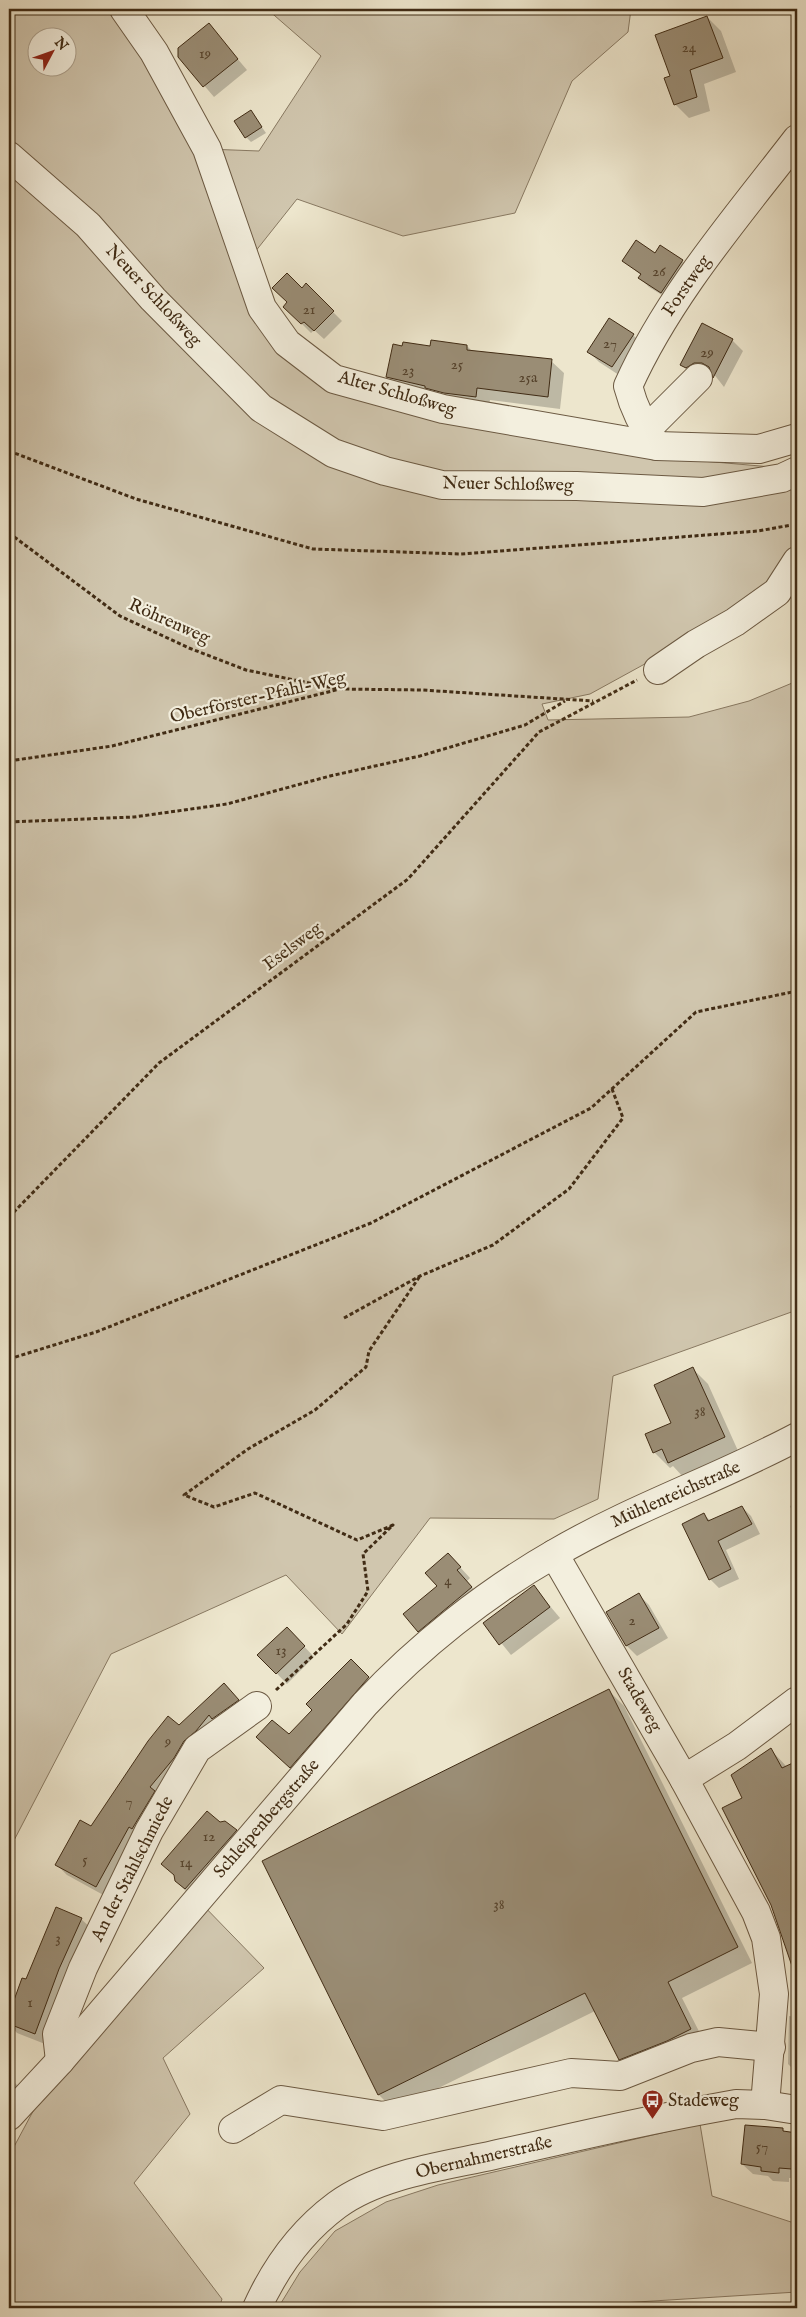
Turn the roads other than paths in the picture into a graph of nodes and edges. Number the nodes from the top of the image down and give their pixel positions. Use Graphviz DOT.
graph roads {
  1 [pos="124,9"];
  2 [pos="797,138"];
  3 [pos="9,156"];
  4 [pos="698,378"];
  5 [pos="651,438"];
  6 [pos="797,438"];
  7 [pos="797,471"];
  8 [pos="797,561"];
  9 [pos="658,670"];
  10 [pos="797,1437"];
  11 [pos="554,1554"];
  12 [pos="797,1701"];
  13 [pos="257,1706"];
  14 [pos="684,1779"];
  15 [pos="771,2047"];
  16 [pos="60,2061"];
  17 [pos="765,2105"];
  18 [pos="797,2110"];
  19 [pos="9,2116"];
  20 [pos="233,2129"];
  21 [pos="257,2308"];
  1 -- 5 [label="street, Alter Schloßweg"];
  2 -- 5 [label="street, Forstweg"];
  3 -- 7 [label="street, Neuer Schloßweg"];
  4 -- 5 [label="street"];
  5 -- 6 [label="street, Alter Schloßweg"];
  8 -- 9 [label="street"];
  10 -- 11 [label="street, Mühlenteichstraße"];
  11 -- 14 [label="street, Stadeweg"];
  11 -- 16 [label="street, Schleipenbergstraße"];
  12 -- 14 [label="street"];
  13 -- 16 [label="street, An der Stahlschmiede"];
  14 -- 15 [label="street, Stadeweg"];
  15 -- 17 [label="street, Stadeweg"];
  15 -- 20 [label="street"];
  16 -- 19 [label="street, Schleipenbergstraße"];
  17 -- 18 [label="street, Obernahmerstraße"];
  17 -- 21 [label="street, Obernahmerstraße"];
}
